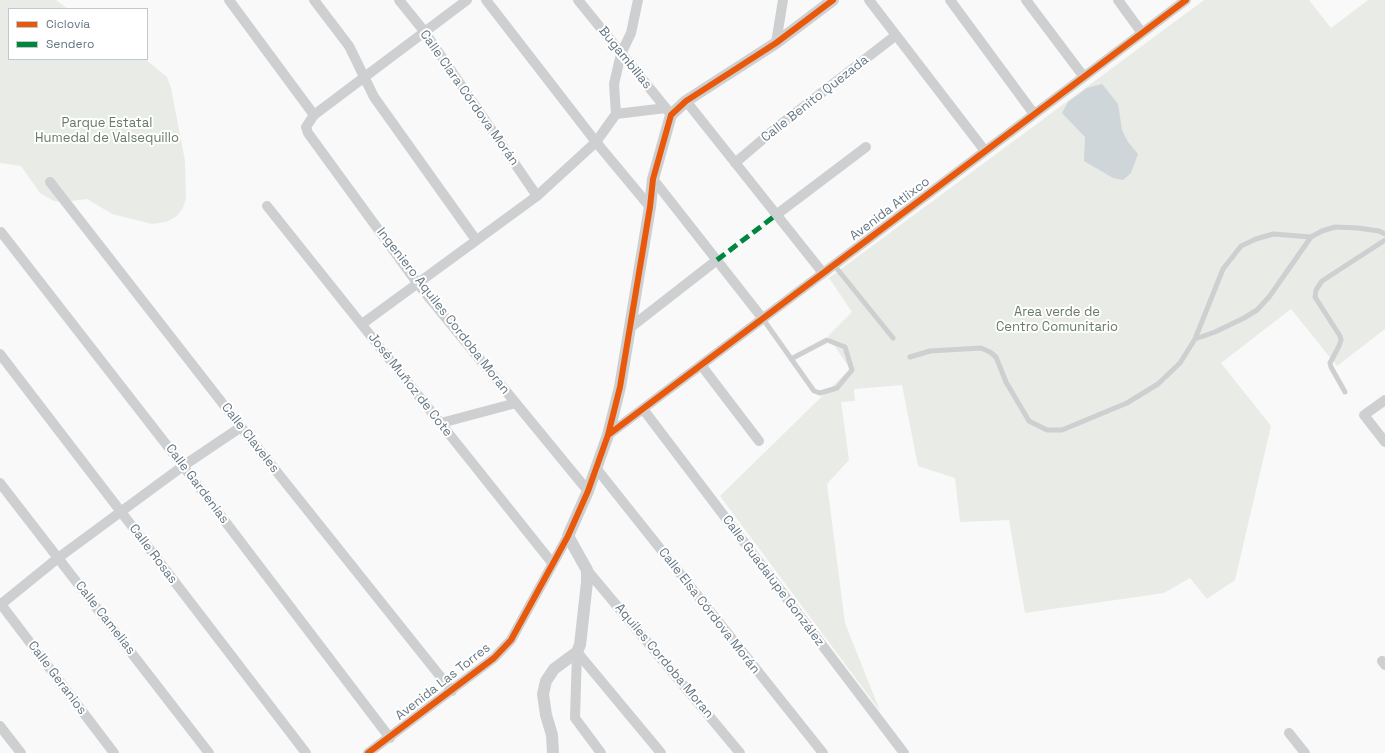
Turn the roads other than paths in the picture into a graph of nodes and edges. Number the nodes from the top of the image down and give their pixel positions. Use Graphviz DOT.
graph roads {
  1 [pos="230,0"];
  2 [pos="314,0"];
  3 [pos="399,0"];
  4 [pos="467,0"];
  5 [pos="486,0"];
  6 [pos="578,0"];
  7 [pos="638,0"];
  8 [pos="783,0"];
  9 [pos="833,0"];
  10 [pos="868,0"];
  11 [pos="950,0"];
  12 [pos="1026,0"];
  13 [pos="1118,0"];
  14 [pos="1186,0"];
  15 [pos="424,31"];
  16 [pos="1142,33"];
  17 [pos="895,36"];
  18 [pos="776,43"];
  19 [pos="621,54"];
  20 [pos="1084,76"];
  21 [pos="365,77"];
  22 [pos="686,101"];
  23 [pos="669,112"];
  24 [pos="616,114"];
  25 [pos="1034,114"];
  26 [pos="314,115"];
  27 [pos="596,142"];
  28 [pos="866,147"];
  29 [pos="985,151"];
  30 [pos="735,163"];
  31 [pos="653,178"];
  32 [pos="50,182"];
  33 [pos="537,196"];
  34 [pos="267,206"];
  35 [pos="650,208"];
  36 [pos="776,215"];
  37 [pos="1,232"];
  38 [pos="1385,234"];
  39 [pos="1311,237"];
  40 [pos="476,240"];
  41 [pos="1385,240"];
  42 [pos="717,260"];
  43 [pos="834,265"];
  44 [pos="822,273"];
  45 [pos="418,284"];
  46 [pos="762,318"];
  47 [pos="362,324"];
  48 [pos="631,327"];
  49 [pos="893,338"];
  50 [pos="1195,339"];
  51 [pos="0,354"];
  52 [pos="910,357"];
  53 [pos="791,359"];
  54 [pos="701,364"];
  55 [pos="1345,392"];
  56 [pos="1385,400"];
  57 [pos="516,403"];
  58 [pos="643,409"];
  59 [pos="441,423"];
  60 [pos="241,427"];
  61 [pos="608,435"];
  62 [pos="759,441"];
  63 [pos="1385,442"];
  64 [pos="183,466"];
  65 [pos="596,468"];
  66 [pos="0,483"];
  67 [pos="588,491"];
  68 [pos="121,512"];
  69 [pos="568,536"];
  70 [pos="58,558"];
  71 [pos="553,564"];
  72 [pos="587,570"];
  73 [pos="0,604"];
  74 [pos="577,652"];
  75 [pos="452,691"];
  76 [pos="0,726"];
  77 [pos="1289,733"];
  78 [pos="390,738"];
  79 [pos="21,753"];
  80 [pos="114,753"];
  81 [pos="209,753"];
  82 [pos="306,753"];
  83 [pos="368,753"];
  84 [pos="553,753"];
  85 [pos="601,753"];
  86 [pos="662,753"];
  87 [pos="740,753"];
  88 [pos="823,753"];
  89 [pos="904,753"];
  90 [pos="1305,753"];
  1 -- 26 [label="street"];
  2 -- 21 [label="street"];
  3 -- 15 [label="street, Calle Clara Córdova Morán"];
  4 -- 15 [label="street"];
  5 -- 27 [label="street"];
  6 -- 19 [label="street, Bugambilias"];
  7 -- 19 [label="street"];
  8 -- 18 [label="street"];
  9 -- 18 [label="street"];
  10 -- 17 [label="street"];
  11 -- 25 [label="street"];
  12 -- 20 [label="street"];
  13 -- 16 [label="street"];
  14 -- 16 [label="street, Avenida Atlixco"];
  15 -- 21 [label="street"];
  15 -- 33 [label="street, Calle Clara Córdova Morán"];
  16 -- 20 [label="street, Avenida Atlixco"];
  17 -- 29 [label="street"];
  17 -- 30 [label="street, Calle Benito Quezada"];
  18 -- 22 [label="street"];
  19 -- 23 [label="street, Bugambilias"];
  19 -- 24 [label="street"];
  20 -- 25 [label="street, Avenida Atlixco"];
  21 -- 26 [label="street"];
  21 -- 40 [label="street"];
  22 -- 23 [label="street"];
  22 -- 30 [label="street"];
  23 -- 24 [label="street"];
  23 -- 31 [label="street"];
  24 -- 27 [label="street"];
  25 -- 29 [label="street, Avenida Atlixco"];
  26 -- 45 [label="street, Ingeniero Aquiles Cordoba Moran"];
  27 -- 33 [label="street"];
  27 -- 35 [label="street"];
  28 -- 36 [label="street"];
  29 -- 43 [label="street, Avenida Atlixco"];
  30 -- 36 [label="street"];
  31 -- 35 [label="street"];
  31 -- 42 [label="street"];
  32 -- 60 [label="street, Calle Claveles"];
  33 -- 40 [label="street"];
  34 -- 47 [label="street, José Muñoz de Cote"];
  35 -- 48 [label="street"];
  36 -- 44 [label="street"];
  37 -- 64 [label="street, Calle Gardenias"];
  38 -- 39 [label="lane"];
  39 -- 50 [label="lane"];
  39 -- 50 [label="lane"];
  40 -- 45 [label="street"];
  41 -- 55 [label="lane"];
  42 -- 46 [label="street"];
  42 -- 48 [label="street"];
  43 -- 44 [label="street, Avenida Atlixco"];
  43 -- 49 [label="lane"];
  44 -- 46 [label="street, Avenida Atlixco"];
  45 -- 47 [label="street"];
  45 -- 57 [label="street, Ingeniero Aquiles Cordoba Moran"];
  46 -- 53 [label="lane"];
  46 -- 54 [label="street, Avenida Atlixco"];
  47 -- 59 [label="street, José Muñoz de Cote"];
  48 -- 61 [label="street"];
  50 -- 52 [label="lane"];
  51 -- 68 [label="street, Calle Rosas"];
  53 -- 53 [label="lane"];
  54 -- 58 [label="street, Avenida Atlixco"];
  54 -- 62 [label="street"];
  56 -- 63 [label="street"];
  57 -- 59 [label="street"];
  57 -- 67 [label="street, Ingeniero Aquiles Cordoba Moran"];
  58 -- 61 [label="street, Avenida Atlixco"];
  58 -- 89 [label="street, Calle Guadalupe González"];
  59 -- 71 [label="street, José Muñoz de Cote"];
  60 -- 64 [label="street"];
  60 -- 75 [label="street, Calle Claveles"];
  61 -- 65 [label="street"];
  64 -- 68 [label="street"];
  64 -- 78 [label="street, Calle Gardenias"];
  65 -- 67 [label="street"];
  65 -- 88 [label="street, Calle Elsa Córdova Morán"];
  66 -- 70 [label="street, Calle Camelias"];
  67 -- 69 [label="street"];
  68 -- 70 [label="street"];
  68 -- 82 [label="street, Calle Rosas"];
  69 -- 71 [label="street, Avenida Las Torres"];
  69 -- 72 [label="street, Aquiles Cordoba Moran"];
  70 -- 73 [label="street"];
  70 -- 81 [label="street, Calle Camelias"];
  71 -- 75 [label="street, Avenida Las Torres"];
  72 -- 74 [label="street"];
  72 -- 87 [label="street, Aquiles Cordoba Moran"];
  73 -- 80 [label="street, Calle Geranios"];
  74 -- 84 [label="street"];
  74 -- 85 [label="street"];
  74 -- 86 [label="street"];
  75 -- 78 [label="street, Avenida Las Torres"];
  76 -- 79 [label="street"];
  77 -- 90 [label="street"];
  78 -- 83 [label="street, Avenida Las Torres"];
}
